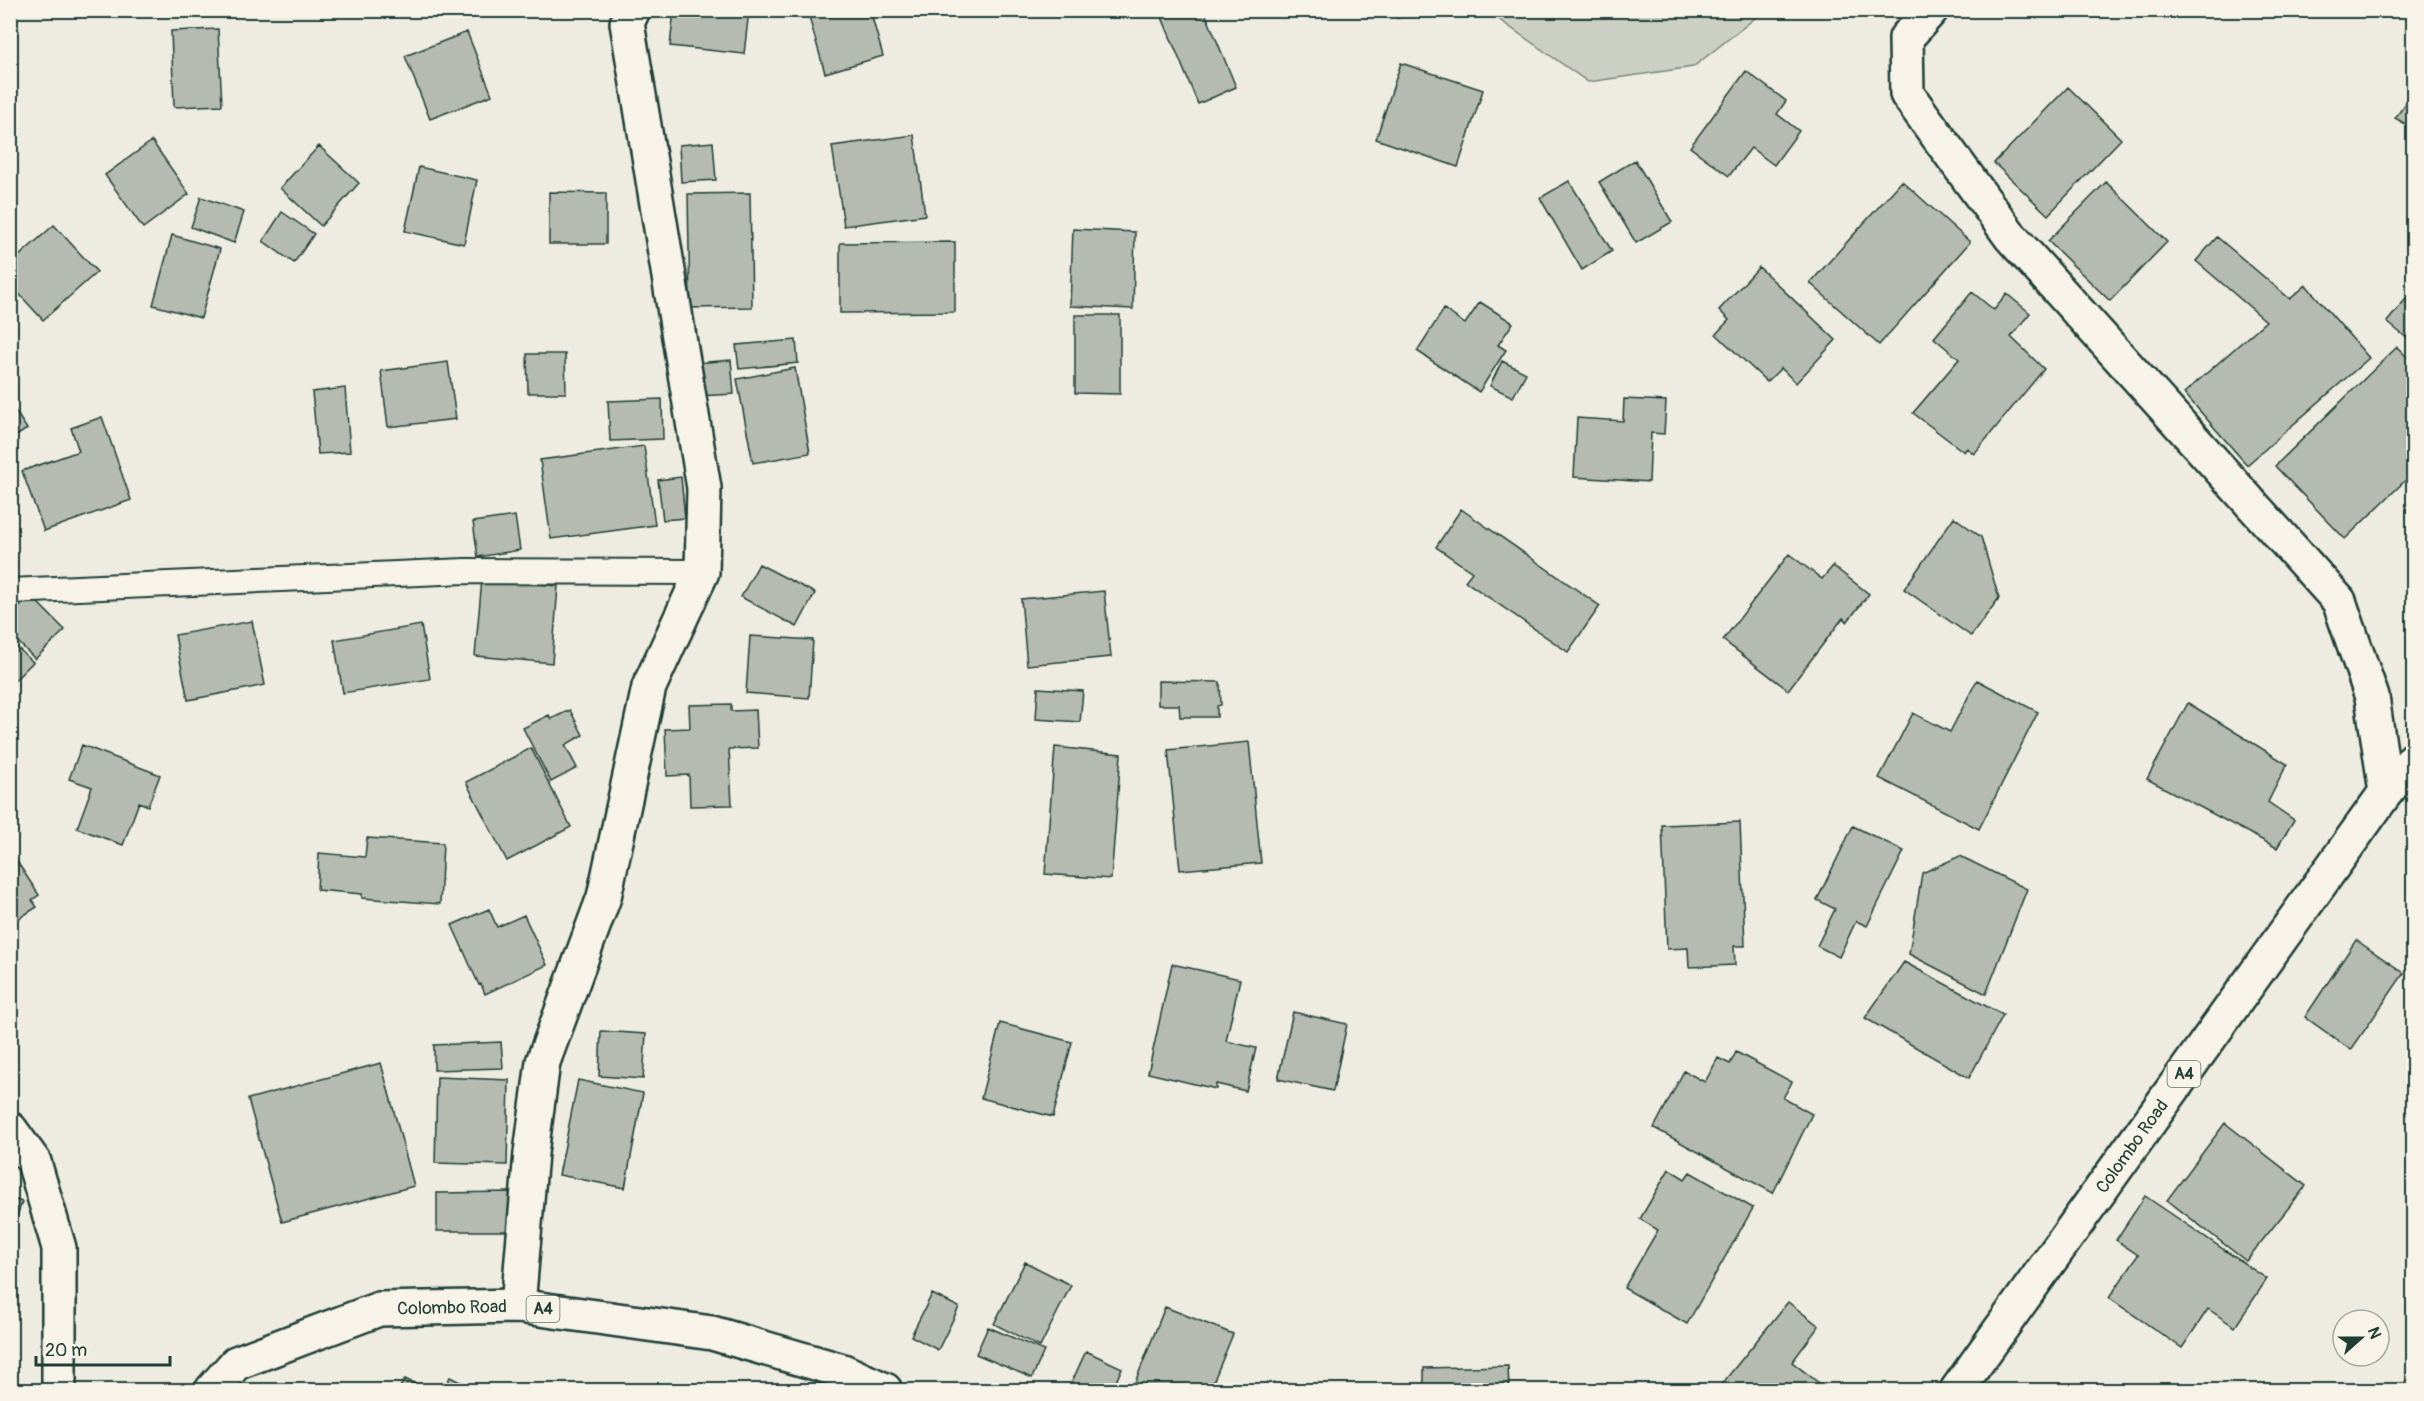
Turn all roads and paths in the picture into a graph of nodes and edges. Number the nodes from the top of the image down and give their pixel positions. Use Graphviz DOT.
graph roads {
  1 [pos="633,10"];
  2 [pos="1931,10"];
  3 [pos="702,572"];
  4 [pos="10,591"];
  5 [pos="2414,759"];
  6 [pos="2386,792"];
  7 [pos="10,1129"];
  8 [pos="22,1162"];
  9 [pos="518,1306"];
  10 [pos="58,1390"];
  11 [pos="212,1390"];
  12 [pos="885,1390"];
  13 [pos="1957,1390"];
  1 -- 3 [label="main road"];
  2 -- 6 [label="main road"];
  3 -- 4 [label="lane"];
  3 -- 9 [label="main road"];
  5 -- 6 [label="main road, Colombo Road / A4"];
  6 -- 13 [label="main road, Colombo Road / A4"];
  7 -- 8 [label="main road"];
  8 -- 10 [label="main road"];
  9 -- 11 [label="main road, Colombo Road / A4"];
  9 -- 12 [label="main road, Colombo Road / A4"];
}
